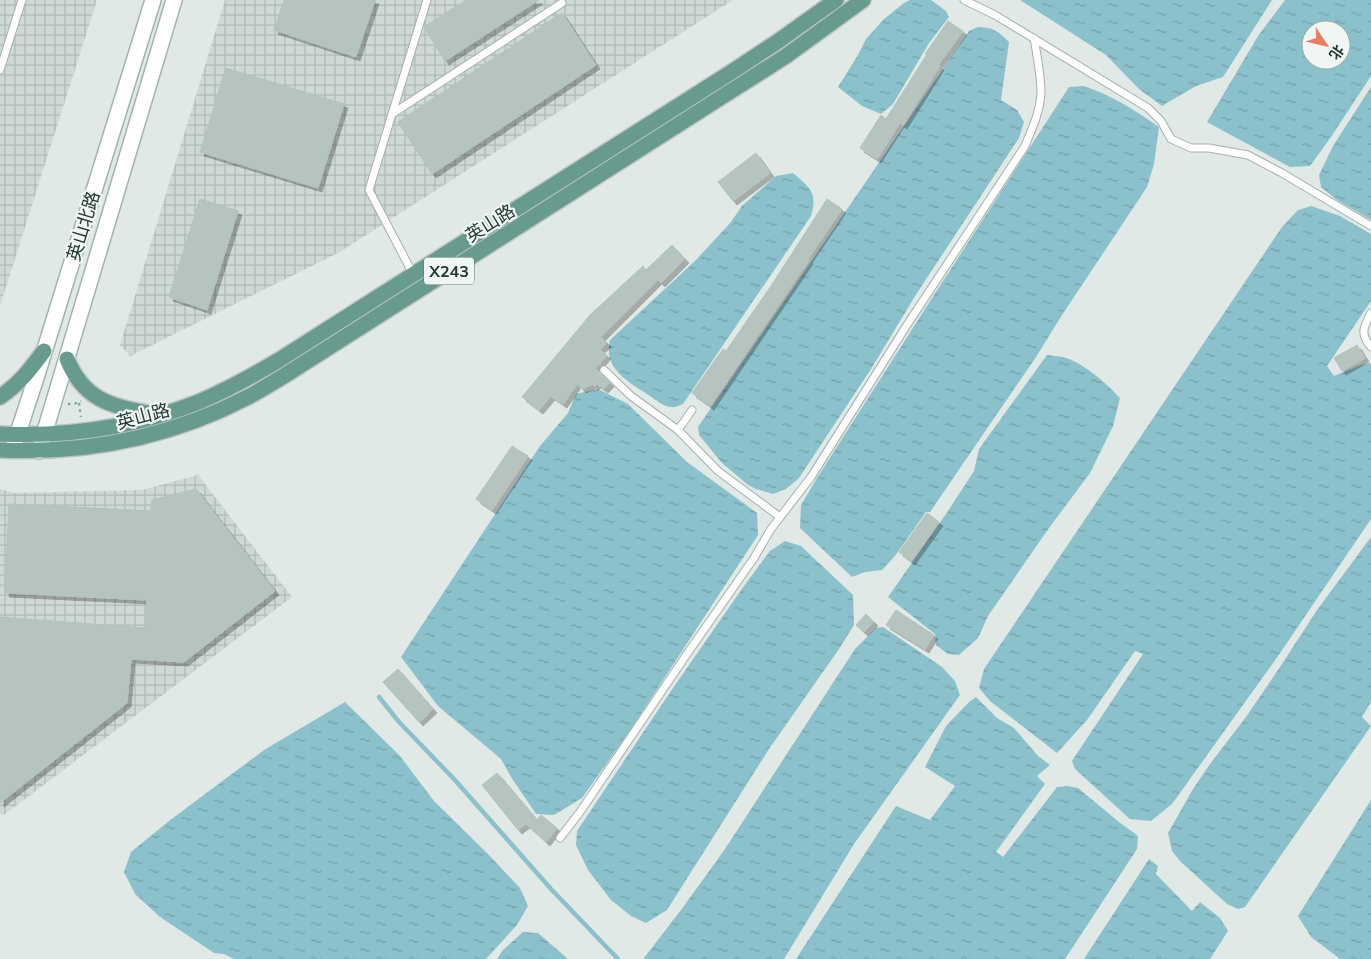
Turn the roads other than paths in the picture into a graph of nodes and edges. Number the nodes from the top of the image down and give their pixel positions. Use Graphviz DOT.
graph roads {
  1 [pos="22,0"];
  2 [pos="153,0"];
  3 [pos="174,0"];
  4 [pos="427,0"];
  5 [pos="836,0"];
  6 [pos="863,0"];
  7 [pos="964,0"];
  8 [pos="562,3"];
  9 [pos="1034,38"];
  10 [pos="0,70"];
  11 [pos="392,114"];
  12 [pos="1371,226"];
  13 [pos="413,274"];
  14 [pos="1371,313"];
  15 [pos="1371,347"];
  16 [pos="44,351"];
  17 [pos="67,359"];
  18 [pos="604,370"];
  19 [pos="0,397"];
  20 [pos="692,410"];
  21 [pos="160,416"];
  22 [pos="678,430"];
  23 [pos="0,434"];
  24 [pos="17,434"];
  25 [pos="44,434"];
  26 [pos="6,451"];
  27 [pos="40,452"];
  28 [pos="780,517"];
  29 [pos="560,838"];
  1 -- 10 [label="lane"];
  2 -- 16 [label="main road, 英山北路"];
  3 -- 17 [label="main road, 英山北路"];
  4 -- 11 [label="lane"];
  5 -- 13 [label="main road, 英山路 / X243"];
  6 -- 27 [label="main road, 英山路 / X243"];
  7 -- 9 [label="lane"];
  8 -- 11 [label="lane"];
  9 -- 12 [label="lane"];
  9 -- 28 [label="lane"];
  11 -- 13 [label="lane"];
  13 -- 21 [label="main road, 英山路 / X243"];
  14 -- 15 [label="lane"];
  16 -- 19 [label="main road"];
  16 -- 24 [label="main road, 英山北路"];
  17 -- 21 [label="main road"];
  17 -- 25 [label="main road, 英山北路"];
  18 -- 22 [label="lane"];
  20 -- 22 [label="lane"];
  21 -- 25 [label="main road, 英山路 / X243"];
  22 -- 28 [label="lane"];
  23 -- 24 [label="main road, 英山路 / X243"];
  24 -- 25 [label="main road, 英山路 / X243"];
  24 -- 26 [label="main road, 英山北路"];
  25 -- 27 [label="main road, 英山北路"];
  26 -- 27 [label="main road, 英山路 / X243"];
  28 -- 29 [label="lane"];
}
